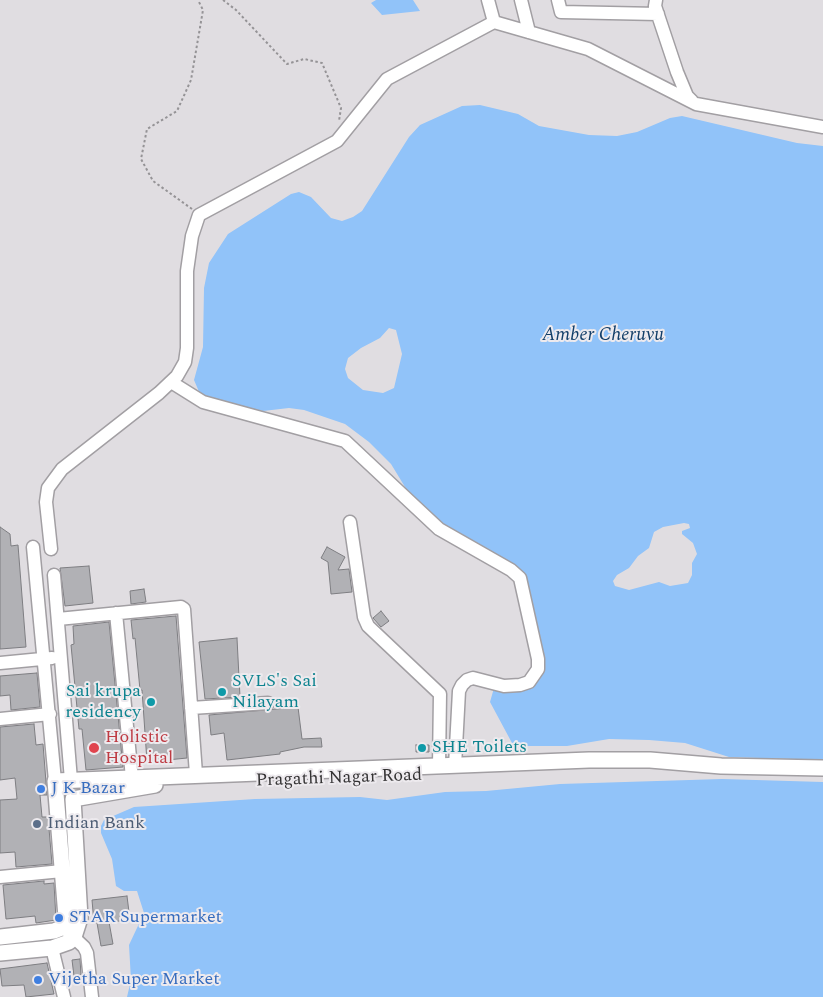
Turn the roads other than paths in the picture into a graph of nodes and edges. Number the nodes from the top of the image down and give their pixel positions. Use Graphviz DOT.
graph roads {
  1 [pos="488,0"];
  2 [pos="522,0"];
  3 [pos="558,0"];
  4 [pos="656,0"];
  5 [pos="658,14"];
  6 [pos="494,22"];
  7 [pos="529,32"];
  8 [pos="696,104"];
  9 [pos="823,127"];
  10 [pos="171,382"];
  11 [pos="350,522"];
  12 [pos="33,547"];
  13 [pos="51,548"];
  14 [pos="54,575"];
  15 [pos="116,613"];
  16 [pos="58,619"];
  17 [pos="62,658"];
  18 [pos="44,659"];
  19 [pos="0,663"];
  20 [pos="268,703"];
  21 [pos="192,708"];
  22 [pos="50,714"];
  23 [pos="0,719"];
  24 [pos="439,766"];
  25 [pos="455,766"];
  26 [pos="823,768"];
  27 [pos="196,774"];
  28 [pos="823,774"];
  29 [pos="132,778"];
  30 [pos="71,780"];
  31 [pos="55,781"];
  32 [pos="56,799"];
  33 [pos="73,799"];
  34 [pos="62,871"];
  35 [pos="0,876"];
  36 [pos="69,932"];
  37 [pos="0,937"];
  38 [pos="52,948"];
  39 [pos="0,953"];
  40 [pos="64,997"];
  41 [pos="92,997"];
  1 -- 6 [label="street"];
  2 -- 7 [label="street"];
  3 -- 5 [label="street"];
  4 -- 5 [label="street"];
  5 -- 8 [label="street"];
  6 -- 7 [label="street"];
  6 -- 10 [label="street"];
  7 -- 8 [label="street"];
  8 -- 9 [label="street"];
  10 -- 13 [label="street"];
  10 -- 25 [label="street"];
  11 -- 24 [label="street"];
  12 -- 18 [label="street"];
  14 -- 16 [label="street"];
  15 -- 16 [label="street"];
  15 -- 21 [label="street"];
  15 -- 29 [label="street"];
  16 -- 17 [label="street"];
  17 -- 18 [label="street"];
  17 -- 30 [label="street"];
  18 -- 19 [label="street"];
  18 -- 22 [label="street"];
  20 -- 21 [label="street"];
  21 -- 27 [label="street"];
  22 -- 23 [label="street"];
  22 -- 31 [label="street"];
  24 -- 25 [label="main road, Pragathi Nagar Road"];
  24 -- 27 [label="main road, Pragathi Nagar Road"];
  25 -- 26 [label="main road, Pragathi Nagar Road"];
  27 -- 29 [label="main road, Pragathi Nagar Road"];
  28 -- 33 [label="main road, Pragathi Nagar Road"];
  29 -- 30 [label="main road, Pragathi Nagar Road"];
  30 -- 31 [label="main road, Pragathi Nagar Road"];
  30 -- 33 [label="main road"];
  31 -- 32 [label="main road"];
  32 -- 33 [label="main road, Pragathi Nagar Road"];
  32 -- 34 [label="main road"];
  33 -- 36 [label="main road"];
  34 -- 35 [label="street"];
  34 -- 36 [label="main road"];
  36 -- 37 [label="main road"];
  36 -- 38 [label="main road"];
  36 -- 41 [label="street"];
  38 -- 39 [label="main road"];
  38 -- 40 [label="street"];
}
